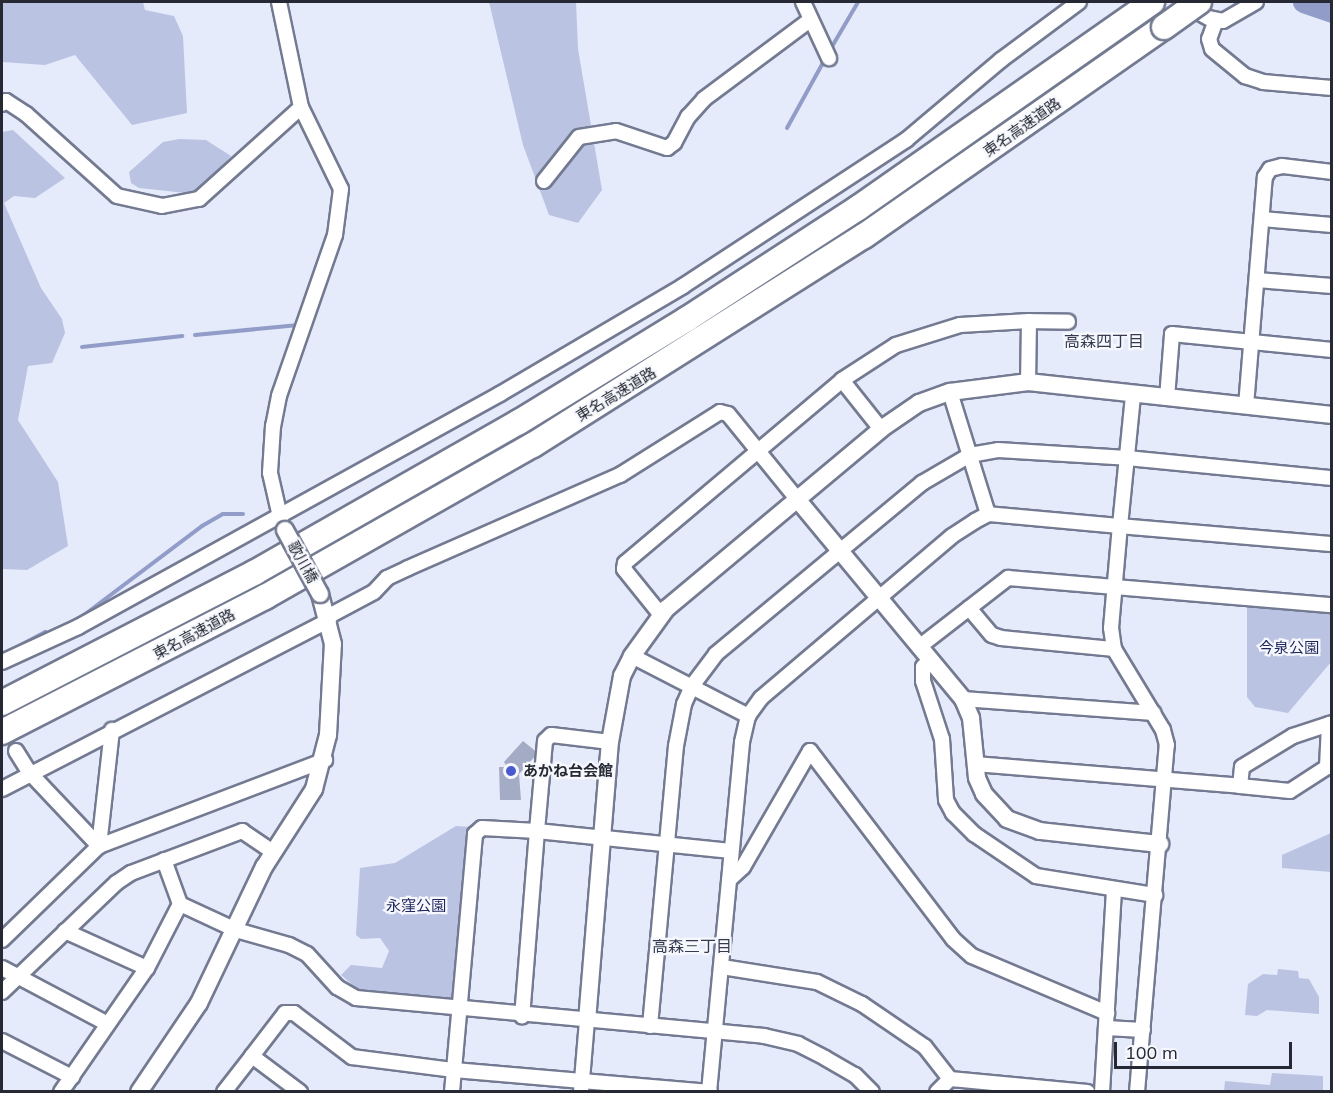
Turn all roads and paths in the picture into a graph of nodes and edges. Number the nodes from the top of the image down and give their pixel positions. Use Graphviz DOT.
graph roads {
  1 [pos="279,2"];
  2 [pos="803,2"];
  3 [pos="1079,2"];
  4 [pos="1180,2"];
  5 [pos="1199,2"];
  6 [pos="1256,2"];
  7 [pos="1150,3"];
  8 [pos="810,20"];
  9 [pos="1216,20"];
  10 [pos="830,58"];
  11 [pos="1332,88"];
  12 [pos="2,104"];
  13 [pos="301,107"];
  14 [pos="1332,172"];
  15 [pos="544,181"];
  16 [pos="1262,219"];
  17 [pos="1332,225"];
  18 [pos="1257,280"];
  19 [pos="1332,286"];
  20 [pos="1029,321"];
  21 [pos="1068,322"];
  22 [pos="1251,343"];
  23 [pos="1332,350"];
  24 [pos="842,380"];
  25 [pos="1028,382"];
  26 [pos="950,392"];
  27 [pos="1133,395"];
  28 [pos="1167,398"];
  29 [pos="1245,406"];
  30 [pos="1332,415"];
  31 [pos="881,429"];
  32 [pos="757,450"];
  33 [pos="970,455"];
  34 [pos="1127,458"];
  35 [pos="1332,478"];
  36 [pos="797,500"];
  37 [pos="988,514"];
  38 [pos="282,523"];
  39 [pos="1120,526"];
  40 [pos="1332,544"];
  41 [pos="838,553"];
  42 [pos="1115,587"];
  43 [pos="877,600"];
  44 [pos="1332,605"];
  45 [pos="969,608"];
  46 [pos="661,615"];
  47 [pos="329,618"];
  48 [pos="1114,650"];
  49 [pos="925,654"];
  50 [pos="632,656"];
  51 [pos="2,662"];
  52 [pos="692,686"];
  53 [pos="963,699"];
  54 [pos="2,703"];
  55 [pos="1152,713"];
  56 [pos="748,716"];
  57 [pos="1330,724"];
  58 [pos="112,730"];
  59 [pos="2,732"];
  60 [pos="610,742"];
  61 [pos="16,751"];
  62 [pos="325,760"];
  63 [pos="975,764"];
  64 [pos="29,772"];
  65 [pos="1165,779"];
  66 [pos="1240,786"];
  67 [pos="2,789"];
  68 [pos="537,831"];
  69 [pos="602,838"];
  70 [pos="1160,844"];
  71 [pos="667,845"];
  72 [pos="99,846"];
  73 [pos="732,851"];
  74 [pos="273,852"];
  75 [pos="164,860"];
  76 [pos="729,880"];
  77 [pos="1114,891"];
  78 [pos="1155,895"];
  79 [pos="180,904"];
  80 [pos="236,930"];
  81 [pos="65,931"];
  82 [pos="2,940"];
  83 [pos="722,967"];
  84 [pos="2,968"];
  85 [pos="147,968"];
  86 [pos="15,978"];
  87 [pos="2,992"];
  88 [pos="459,1010"];
  89 [pos="1107,1013"];
  90 [pos="522,1016"];
  91 [pos="587,1021"];
  92 [pos="106,1023"];
  93 [pos="650,1026"];
  94 [pos="1106,1028"];
  95 [pos="1143,1030"];
  96 [pos="715,1031"];
  97 [pos="2,1041"];
  98 [pos="252,1056"];
  99 [pos="454,1070"];
  100 [pos="72,1077"];
  101 [pos="951,1079"];
  102 [pos="582,1086"];
  103 [pos="1028,1089"];
  104 [pos="61,1092"];
  105 [pos="139,1092"];
  106 [pos="224,1092"];
  107 [pos="300,1092"];
  108 [pos="452,1092"];
  109 [pos="709,1092"];
  110 [pos="872,1092"];
  111 [pos="937,1092"];
  112 [pos="1087,1092"];
  113 [pos="1102,1092"];
  114 [pos="1137,1092"];
  1 -- 13 [label="street"];
  2 -- 8 [label="street"];
  3 -- 38 [label="street"];
  4 -- 9 [label="street"];
  5 -- 59 [label="highway, 東名高速道路, bridge"];
  6 -- 9 [label="street"];
  7 -- 54 [label="highway, 東名高速道路"];
  8 -- 10 [label="street"];
  8 -- 15 [label="street"];
  9 -- 11 [label="street"];
  12 -- 13 [label="street"];
  13 -- 38 [label="street"];
  14 -- 16 [label="street"];
  16 -- 17 [label="street"];
  16 -- 18 [label="street"];
  18 -- 19 [label="street"];
  18 -- 22 [label="street"];
  20 -- 21 [label="street"];
  20 -- 24 [label="street"];
  20 -- 25 [label="street"];
  22 -- 23 [label="street"];
  22 -- 28 [label="street"];
  22 -- 29 [label="street"];
  24 -- 31 [label="street"];
  24 -- 32 [label="street"];
  25 -- 26 [label="street"];
  25 -- 27 [label="street"];
  26 -- 31 [label="street"];
  26 -- 33 [label="street"];
  27 -- 28 [label="street"];
  27 -- 34 [label="street"];
  28 -- 29 [label="street"];
  29 -- 30 [label="street"];
  31 -- 36 [label="street"];
  32 -- 36 [label="street"];
  32 -- 46 [label="street"];
  32 -- 47 [label="street"];
  33 -- 34 [label="street"];
  33 -- 37 [label="street"];
  33 -- 41 [label="street"];
  34 -- 35 [label="street"];
  34 -- 39 [label="street"];
  36 -- 41 [label="street"];
  36 -- 46 [label="street"];
  37 -- 39 [label="street"];
  37 -- 43 [label="street"];
  38 -- 47 [label="street, 歌川橋, bridge"];
  38 -- 51 [label="street"];
  39 -- 40 [label="street"];
  39 -- 42 [label="street"];
  41 -- 43 [label="street"];
  41 -- 52 [label="street"];
  42 -- 44 [label="street"];
  42 -- 45 [label="street"];
  42 -- 48 [label="street"];
  43 -- 49 [label="street"];
  43 -- 56 [label="street"];
  45 -- 48 [label="street"];
  45 -- 49 [label="street"];
  46 -- 50 [label="street"];
  47 -- 58 [label="street"];
  47 -- 62 [label="street, 歌川橋"];
  48 -- 55 [label="street"];
  49 -- 53 [label="street"];
  49 -- 77 [label="street"];
  50 -- 52 [label="street"];
  50 -- 60 [label="street"];
  52 -- 56 [label="street"];
  52 -- 71 [label="street"];
  53 -- 55 [label="street"];
  53 -- 63 [label="street"];
  55 -- 65 [label="street"];
  56 -- 73 [label="street"];
  57 -- 66 [label="street"];
  57 -- 66 [label="street"];
  58 -- 64 [label="street"];
  58 -- 72 [label="street"];
  60 -- 68 [label="street"];
  60 -- 69 [label="street"];
  61 -- 64 [label="street"];
  62 -- 72 [label="street"];
  62 -- 74 [label="street, 歌川橋"];
  63 -- 65 [label="street"];
  63 -- 70 [label="street"];
  64 -- 67 [label="street"];
  64 -- 72 [label="street"];
  65 -- 66 [label="street"];
  65 -- 70 [label="street"];
  68 -- 69 [label="street"];
  68 -- 88 [label="street"];
  68 -- 90 [label="street"];
  69 -- 71 [label="street"];
  69 -- 91 [label="street"];
  70 -- 78 [label="street"];
  71 -- 73 [label="street"];
  71 -- 93 [label="street"];
  72 -- 82 [label="street"];
  73 -- 76 [label="street"];
  74 -- 75 [label="street"];
  74 -- 80 [label="street, 歌川橋"];
  75 -- 79 [label="street"];
  75 -- 81 [label="street"];
  76 -- 83 [label="street"];
  76 -- 89 [label="street"];
  77 -- 78 [label="street"];
  77 -- 89 [label="street"];
  78 -- 95 [label="street"];
  79 -- 80 [label="street"];
  79 -- 85 [label="street"];
  80 -- 88 [label="street"];
  80 -- 105 [label="street, 歌川橋"];
  81 -- 85 [label="street"];
  81 -- 86 [label="street"];
  83 -- 96 [label="street"];
  83 -- 101 [label="street"];
  84 -- 86 [label="street"];
  85 -- 92 [label="street"];
  86 -- 87 [label="street"];
  86 -- 92 [label="street"];
  88 -- 90 [label="street"];
  88 -- 99 [label="street"];
  89 -- 94 [label="street"];
  90 -- 91 [label="street"];
  91 -- 93 [label="street"];
  91 -- 102 [label="street"];
  92 -- 100 [label="street"];
  93 -- 96 [label="street"];
  94 -- 95 [label="street"];
  94 -- 113 [label="street"];
  95 -- 114 [label="street"];
  96 -- 109 [label="street"];
  96 -- 110 [label="street"];
  97 -- 100 [label="street"];
  98 -- 99 [label="street"];
  98 -- 106 [label="street"];
  98 -- 107 [label="street"];
  99 -- 102 [label="street"];
  99 -- 108 [label="street"];
  100 -- 104 [label="street"];
  101 -- 103 [label="street"];
  101 -- 111 [label="street"];
  102 -- 109 [label="street"];
  103 -- 112 [label="street"];
}
